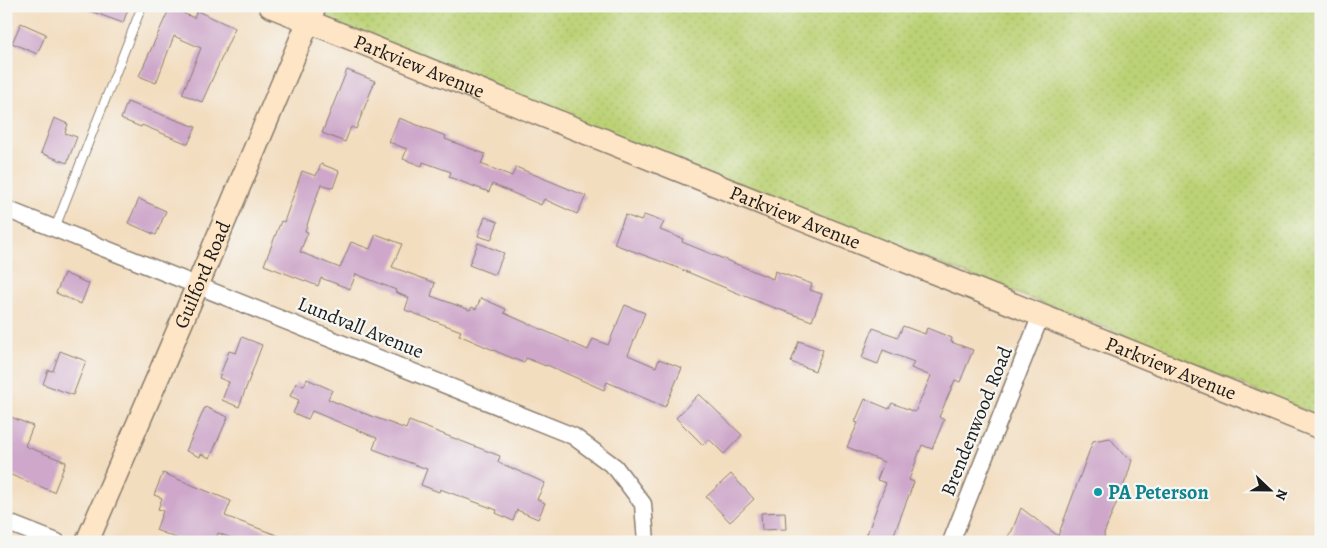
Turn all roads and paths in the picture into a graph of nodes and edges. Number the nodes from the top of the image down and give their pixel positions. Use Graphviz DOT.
graph roads {
  1 [pos="142,6"];
  2 [pos="270,6"];
  3 [pos="312,14"];
  4 [pos="6,209"];
  5 [pos="55,228"];
  6 [pos="198,284"];
  7 [pos="1041,315"];
  8 [pos="1321,428"];
  9 [pos="6,522"];
  10 [pos="57,542"];
  11 [pos="87,542"];
  12 [pos="646,542"];
  13 [pos="951,542"];
  1 -- 5 [label="lane"];
  2 -- 3 [label="street, Parkview Avenue"];
  3 -- 6 [label="street, Guilford Road"];
  3 -- 7 [label="street, Parkview Avenue"];
  4 -- 5 [label="street, Lundvall Avenue"];
  5 -- 6 [label="street, Lundvall Avenue"];
  6 -- 11 [label="street, Guilford Road"];
  6 -- 12 [label="street, Lundvall Avenue"];
  7 -- 8 [label="street, Parkview Avenue"];
  7 -- 13 [label="street, Brendenwood Road"];
  9 -- 10 [label="street"];
}
